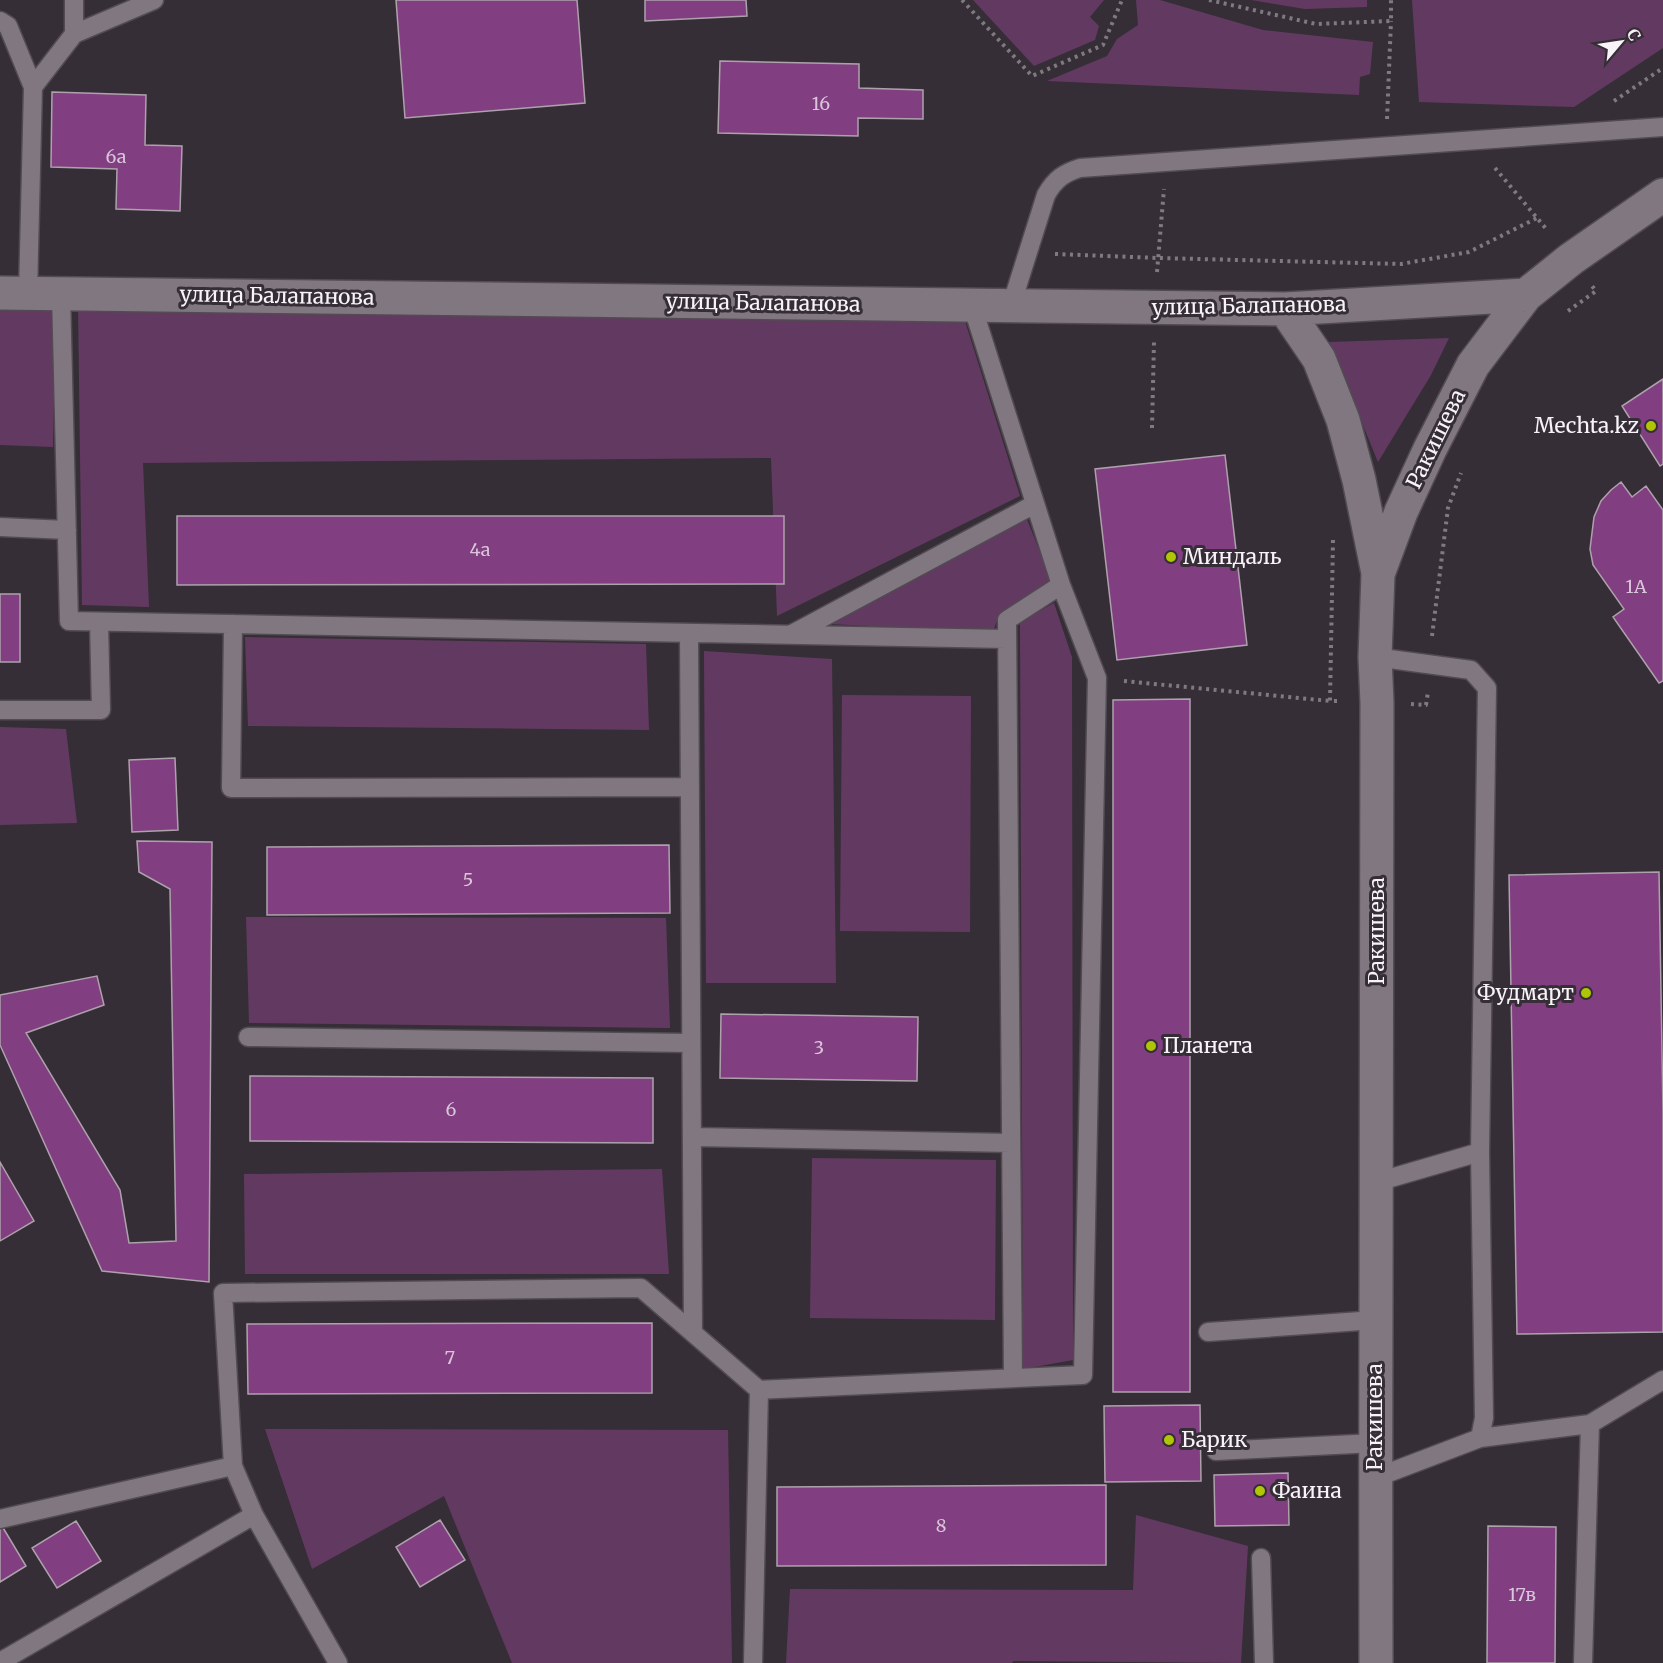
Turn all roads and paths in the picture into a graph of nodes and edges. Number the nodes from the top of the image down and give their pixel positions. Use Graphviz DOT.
graph roads {
  1 [pos="74,0"];
  2 [pos="154,0"];
  3 [pos="963,0"];
  4 [pos="1122,0"];
  5 [pos="1209,0"];
  6 [pos="1391,0"];
  7 [pos="0,21"];
  8 [pos="1391,21"];
  9 [pos="74,34"];
  10 [pos="1663,68"];
  11 [pos="33,87"];
  12 [pos="1608,105"];
  13 [pos="1663,127"];
  14 [pos="1386,128"];
  15 [pos="1473,140"];
  16 [pos="1663,195"];
  17 [pos="1537,218"];
  18 [pos="1028,252"];
  19 [pos="1571,259"];
  20 [pos="14,293"];
  21 [pos="61,294"];
  22 [pos="1526,295"];
  23 [pos="972,305"];
  24 [pos="1011,306"];
  25 [pos="1285,309"];
  26 [pos="1035,504"];
  27 [pos="0,527"];
  28 [pos="67,530"];
  29 [pos="1378,574"];
  30 [pos="1061,585"];
  31 [pos="99,622"];
  32 [pos="233,624"];
  33 [pos="688,633"];
  34 [pos="790,635"];
  35 [pos="1006,639"];
  36 [pos="1375,657"];
  37 [pos="1097,678"];
  38 [pos="1330,701"];
  39 [pos="0,710"];
  40 [pos="690,787"];
  41 [pos="248,1037"];
  42 [pos="691,1043"];
  43 [pos="692,1137"];
  44 [pos="1011,1143"];
  45 [pos="1480,1152"];
  46 [pos="1377,1182"];
  47 [pos="1375,1320"];
  48 [pos="1208,1332"];
  49 [pos="693,1333"];
  50 [pos="1013,1378"];
  51 [pos="1663,1380"];
  52 [pos="759,1390"];
  53 [pos="1590,1424"];
  54 [pos="1480,1438"];
  55 [pos="1375,1443"];
  56 [pos="1216,1451"];
  57 [pos="233,1466"];
  58 [pos="1375,1478"];
  59 [pos="254,1515"];
  60 [pos="0,1519"];
  61 [pos="1261,1558"];
  62 [pos="0,1662"];
  63 [pos="338,1663"];
  64 [pos="753,1663"];
  65 [pos="1264,1663"];
  66 [pos="1376,1663"];
  67 [pos="1583,1663"];
  1 -- 9 [label="lane"];
  2 -- 9 [label="lane"];
  3 -- 4 [label="path"];
  5 -- 8 [label="path"];
  6 -- 8 [label="path"];
  7 -- 11 [label="lane"];
  8 -- 14 [label="path"];
  9 -- 11 [label="lane"];
  10 -- 12 [label="path"];
  11 -- 20 [label="lane"];
  13 -- 15 [label="lane"];
  15 -- 17 [label="path"];
  15 -- 18 [label="lane"];
  16 -- 19 [label="street, Ракишева"];
  17 -- 18 [label="path"];
  17 -- 19 [label="path"];
  18 -- 24 [label="lane"];
  19 -- 22 [label="street, Ракишева"];
  20 -- 21 [label="street, улица Балапанова"];
  21 -- 23 [label="street, улица Балапанова"];
  21 -- 28 [label="lane"];
  22 -- 25 [label="street, улица Балапанова"];
  22 -- 29 [label="street, Ракишева"];
  23 -- 24 [label="street, улица Балапанова"];
  23 -- 26 [label="lane"];
  24 -- 25 [label="street, улица Балапанова"];
  25 -- 29 [label="street"];
  26 -- 30 [label="lane"];
  26 -- 34 [label="lane"];
  27 -- 28 [label="lane"];
  28 -- 31 [label="lane"];
  29 -- 36 [label="street, Ракишева"];
  30 -- 35 [label="lane"];
  30 -- 37 [label="lane"];
  31 -- 32 [label="lane"];
  31 -- 39 [label="lane"];
  32 -- 33 [label="lane"];
  32 -- 40 [label="lane"];
  33 -- 34 [label="lane"];
  33 -- 40 [label="lane"];
  34 -- 35 [label="lane"];
  35 -- 44 [label="lane"];
  36 -- 45 [label="lane"];
  36 -- 46 [label="street, Ракишева"];
  37 -- 38 [label="path"];
  37 -- 50 [label="lane"];
  40 -- 42 [label="lane"];
  41 -- 42 [label="lane"];
  42 -- 43 [label="lane"];
  43 -- 44 [label="lane"];
  43 -- 49 [label="lane"];
  44 -- 50 [label="lane"];
  45 -- 46 [label="lane"];
  45 -- 54 [label="lane"];
  46 -- 47 [label="street, Ракишева"];
  47 -- 48 [label="lane"];
  47 -- 55 [label="street, Ракишева"];
  49 -- 52 [label="lane"];
  49 -- 57 [label="lane"];
  50 -- 52 [label="lane"];
  51 -- 53 [label="lane"];
  52 -- 64 [label="lane"];
  53 -- 54 [label="lane"];
  53 -- 67 [label="lane"];
  54 -- 58 [label="lane"];
  55 -- 56 [label="lane"];
  55 -- 58 [label="street, Ракишева"];
  57 -- 59 [label="lane"];
  57 -- 60 [label="lane"];
  58 -- 66 [label="street, Ракишева"];
  59 -- 62 [label="lane"];
  59 -- 63 [label="lane"];
  61 -- 65 [label="lane"];
}
